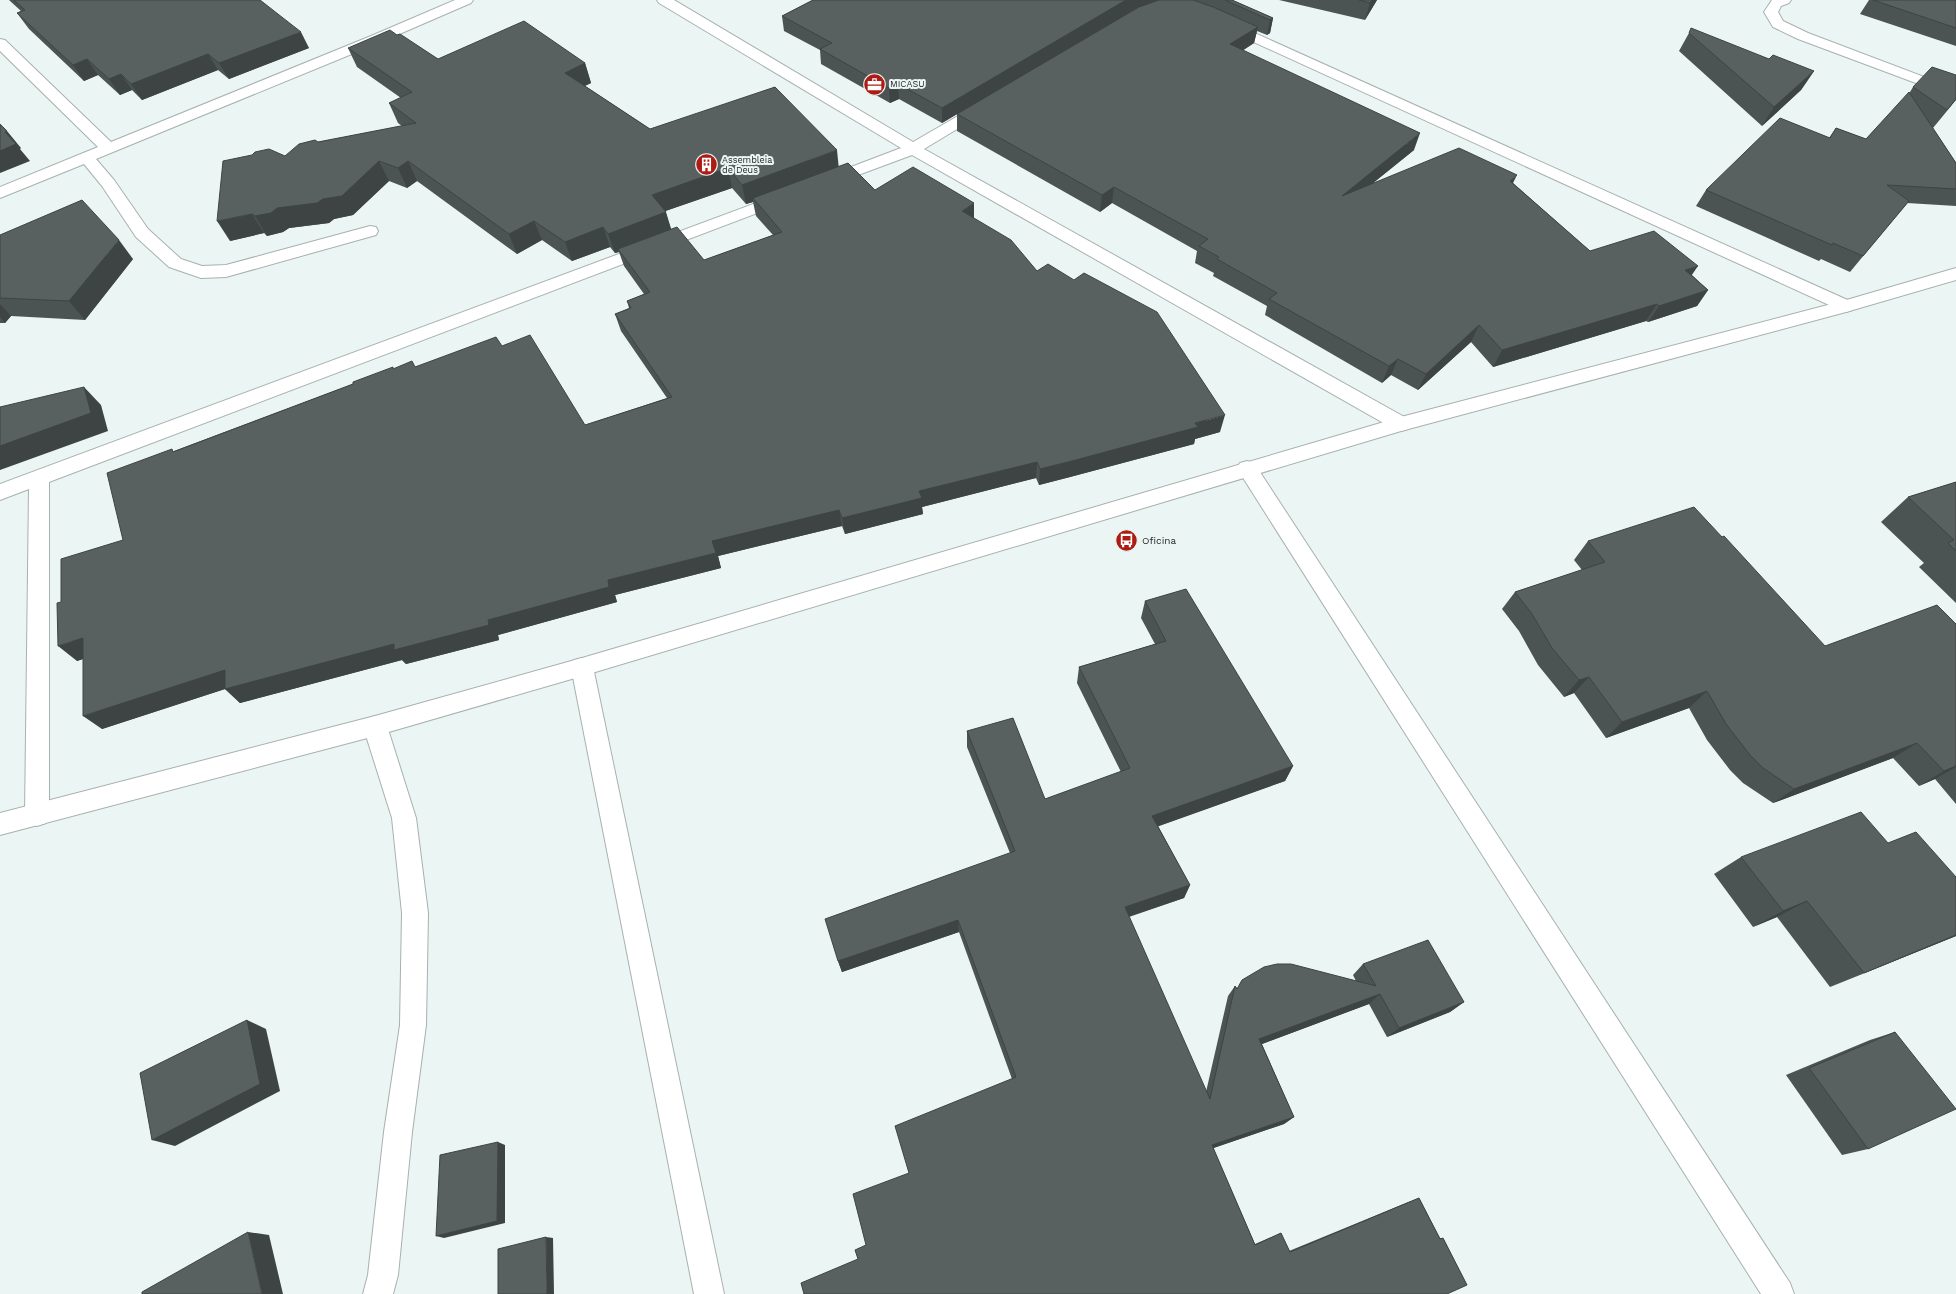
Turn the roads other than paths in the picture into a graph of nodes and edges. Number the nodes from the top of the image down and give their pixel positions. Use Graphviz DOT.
graph roads {
  1 [pos="466,0"];
  2 [pos="664,0"];
  3 [pos="1784,0"];
  4 [pos="1216,19"];
  5 [pos="0,43"];
  6 [pos="1956,94"];
  7 [pos="995,101"];
  8 [pos="108,149"];
  9 [pos="913,149"];
  10 [pos="86,158"];
  11 [pos="0,193"];
  12 [pos="370,231"];
  13 [pos="1956,274"];
  14 [pos="1846,306"];
  15 [pos="1401,424"];
  16 [pos="1247,468"];
  17 [pos="39,477"];
  18 [pos="0,492"];
  19 [pos="582,666"];
  20 [pos="375,726"];
  21 [pos="37,815"];
  22 [pos="0,824"];
  23 [pos="378,1294"];
  24 [pos="709,1294"];
  25 [pos="1779,1294"];
  1 -- 8 [label="street"];
  2 -- 9 [label="street"];
  3 -- 6 [label="street"];
  4 -- 14 [label="street"];
  5 -- 8 [label="street"];
  7 -- 9 [label="street"];
  8 -- 10 [label="street"];
  9 -- 15 [label="street"];
  9 -- 17 [label="street"];
  10 -- 11 [label="street"];
  10 -- 12 [label="street"];
  13 -- 14 [label="street"];
  14 -- 15 [label="street"];
  15 -- 16 [label="street"];
  16 -- 19 [label="street"];
  16 -- 25 [label="street"];
  17 -- 18 [label="street"];
  17 -- 21 [label="street"];
  19 -- 20 [label="street"];
  19 -- 24 [label="street"];
  20 -- 21 [label="street"];
  20 -- 23 [label="street"];
  21 -- 22 [label="street"];
}
